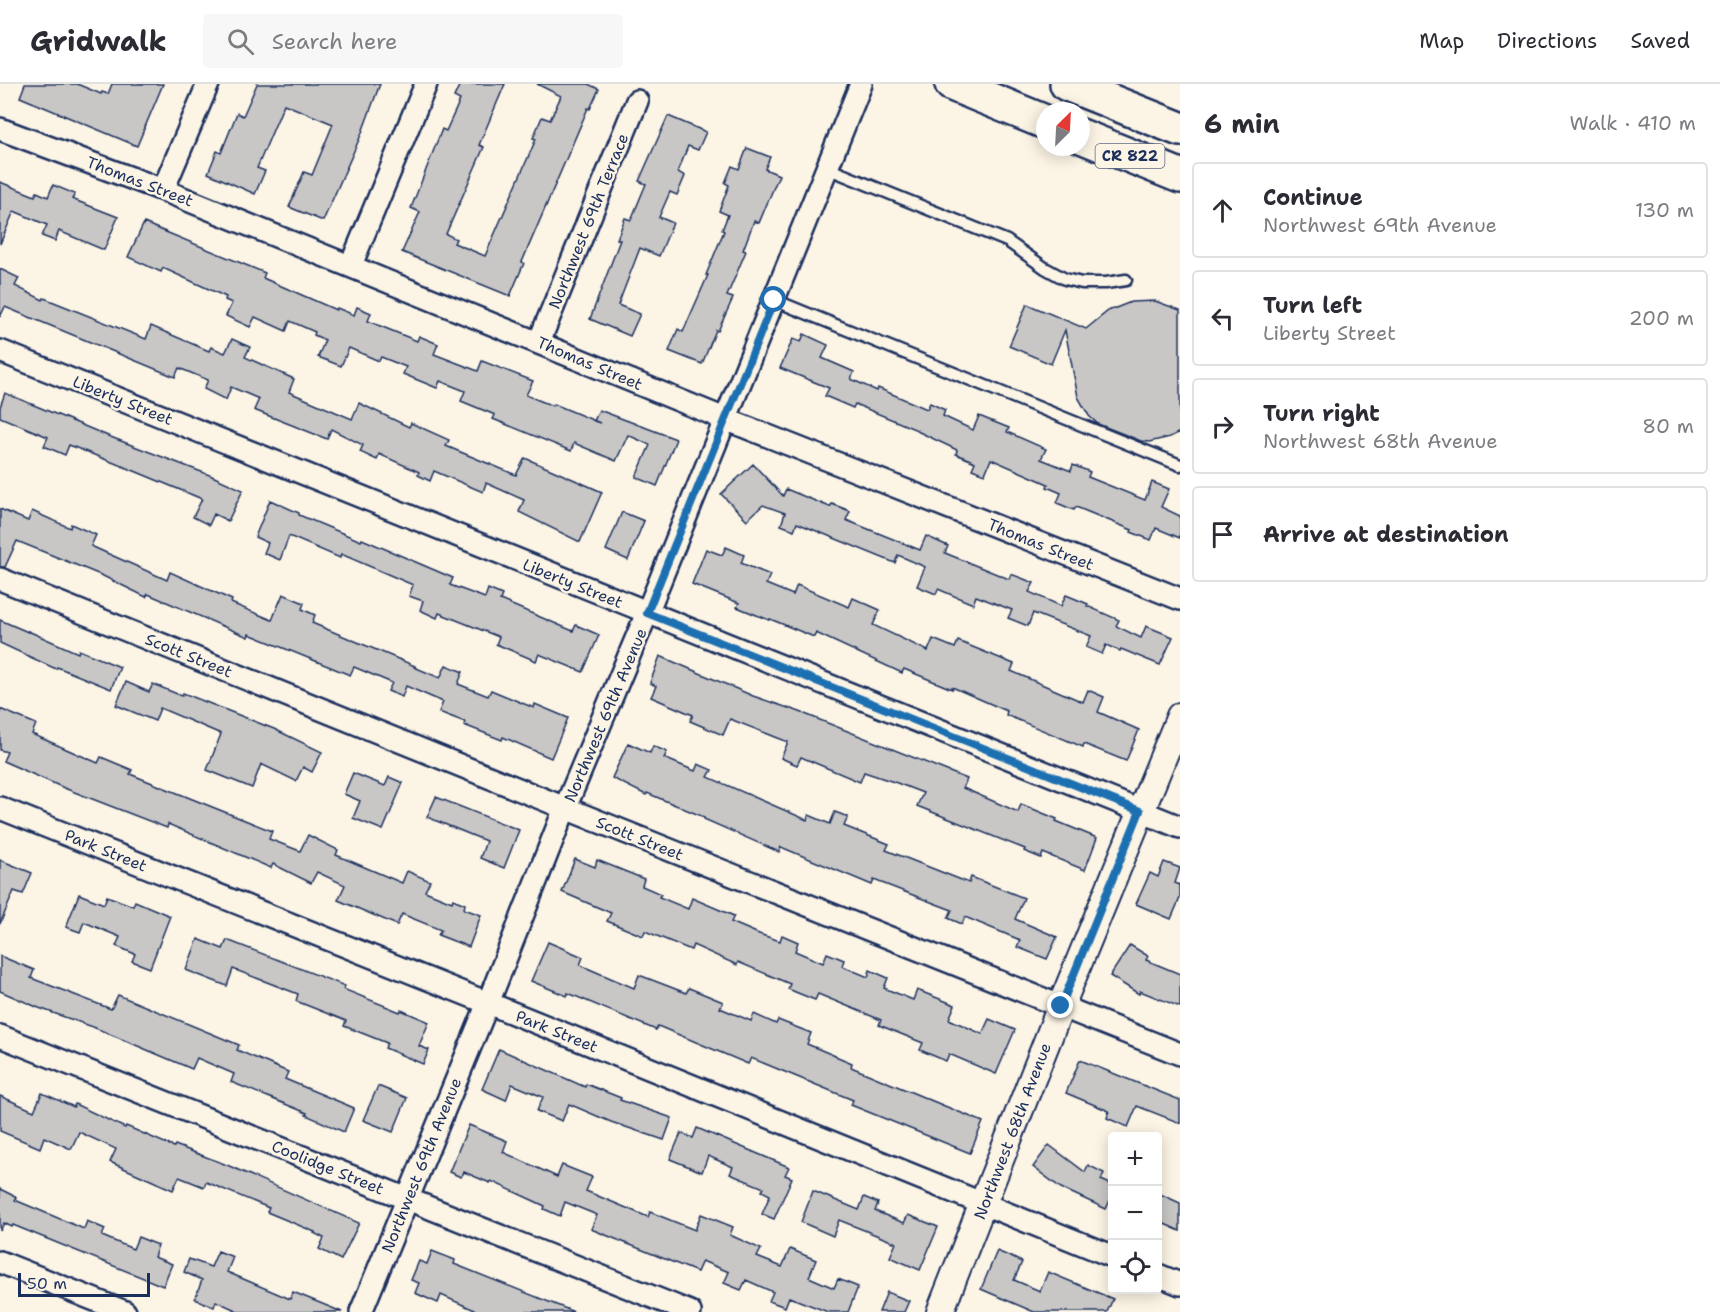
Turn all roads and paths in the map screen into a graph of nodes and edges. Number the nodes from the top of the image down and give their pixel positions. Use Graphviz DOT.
graph roads {
  1 [pos="208,84"];
  2 [pos="426,84"];
  3 [pos="861,84"];
  4 [pos="952,84"];
  5 [pos="1067,84"];
  6 [pos="637,101"];
  7 [pos="1036,118"];
  8 [pos="0,129"];
  9 [pos="1180,129"];
  10 [pos="1090,140"];
  11 [pos="827,168"];
  12 [pos="1180,176"];
  13 [pos="163,190"];
  14 [pos="351,266"];
  15 [pos="1126,280"];
  16 [pos="774,300"];
  17 [pos="539,342"];
  18 [pos="0,351"];
  19 [pos="725,419"];
  20 [pos="1180,465"];
  21 [pos="0,579"];
  22 [pos="1180,600"];
  23 [pos="647,613"];
  24 [pos="1180,716"];
  25 [pos="0,808"];
  26 [pos="565,808"];
  27 [pos="1140,811"];
  28 [pos="1180,827"];
  29 [pos="488,1003"];
  30 [pos="1061,1006"];
  31 [pos="0,1036"];
  32 [pos="1180,1054"];
  33 [pos="407,1198"];
  34 [pos="984,1204"];
  35 [pos="1108,1254"];
  36 [pos="0,1262"];
  37 [pos="1162,1277"];
  38 [pos="1180,1284"];
  39 [pos="125,1312"];
  40 [pos="361,1312"];
  41 [pos="690,1312"];
  42 [pos="940,1312"];
  1 -- 13 [label="street"];
  2 -- 14 [label="street"];
  3 -- 11 [label="street, Northwest 69th Avenue"];
  4 -- 7 [label="main road"];
  5 -- 9 [label="main road, CR 822"];
  6 -- 17 [label="street, Northwest 69th Terrace"];
  8 -- 13 [label="street, Thomas Street"];
  10 -- 12 [label="main road, CR 822"];
  11 -- 15 [label="lane"];
  11 -- 16 [label="street, Northwest 69th Avenue"];
  13 -- 14 [label="street, Thomas Street"];
  14 -- 17 [label="street, Thomas Street"];
  16 -- 19 [label="street, Northwest 69th Avenue"];
  16 -- 20 [label="lane"];
  17 -- 19 [label="street, Thomas Street"];
  18 -- 23 [label="street, Liberty Street"];
  19 -- 22 [label="street, Thomas Street"];
  19 -- 23 [label="street, Northwest 69th Avenue"];
  21 -- 26 [label="street, Scott Street"];
  23 -- 26 [label="street, Northwest 69th Avenue"];
  23 -- 27 [label="street, Liberty Street"];
  24 -- 27 [label="street, Northwest 68th Avenue"];
  25 -- 29 [label="street, Park Street"];
  26 -- 29 [label="street, Northwest 69th Avenue"];
  26 -- 30 [label="street, Scott Street"];
  27 -- 28 [label="street, Liberty Street"];
  27 -- 30 [label="street, Northwest 68th Avenue"];
  29 -- 33 [label="street, Northwest 69th Avenue"];
  29 -- 34 [label="street, Park Street"];
  30 -- 32 [label="street, Scott Street"];
  30 -- 34 [label="street, Northwest 68th Avenue"];
  31 -- 33 [label="street, Coolidge Street"];
  33 -- 40 [label="street, Northwest 69th Avenue"];
  33 -- 41 [label="street, Coolidge Street"];
  34 -- 35 [label="street, Park Street"];
  34 -- 42 [label="street, Northwest 68th Avenue"];
  36 -- 39 [label="street"];
  37 -- 38 [label="street"];
}
